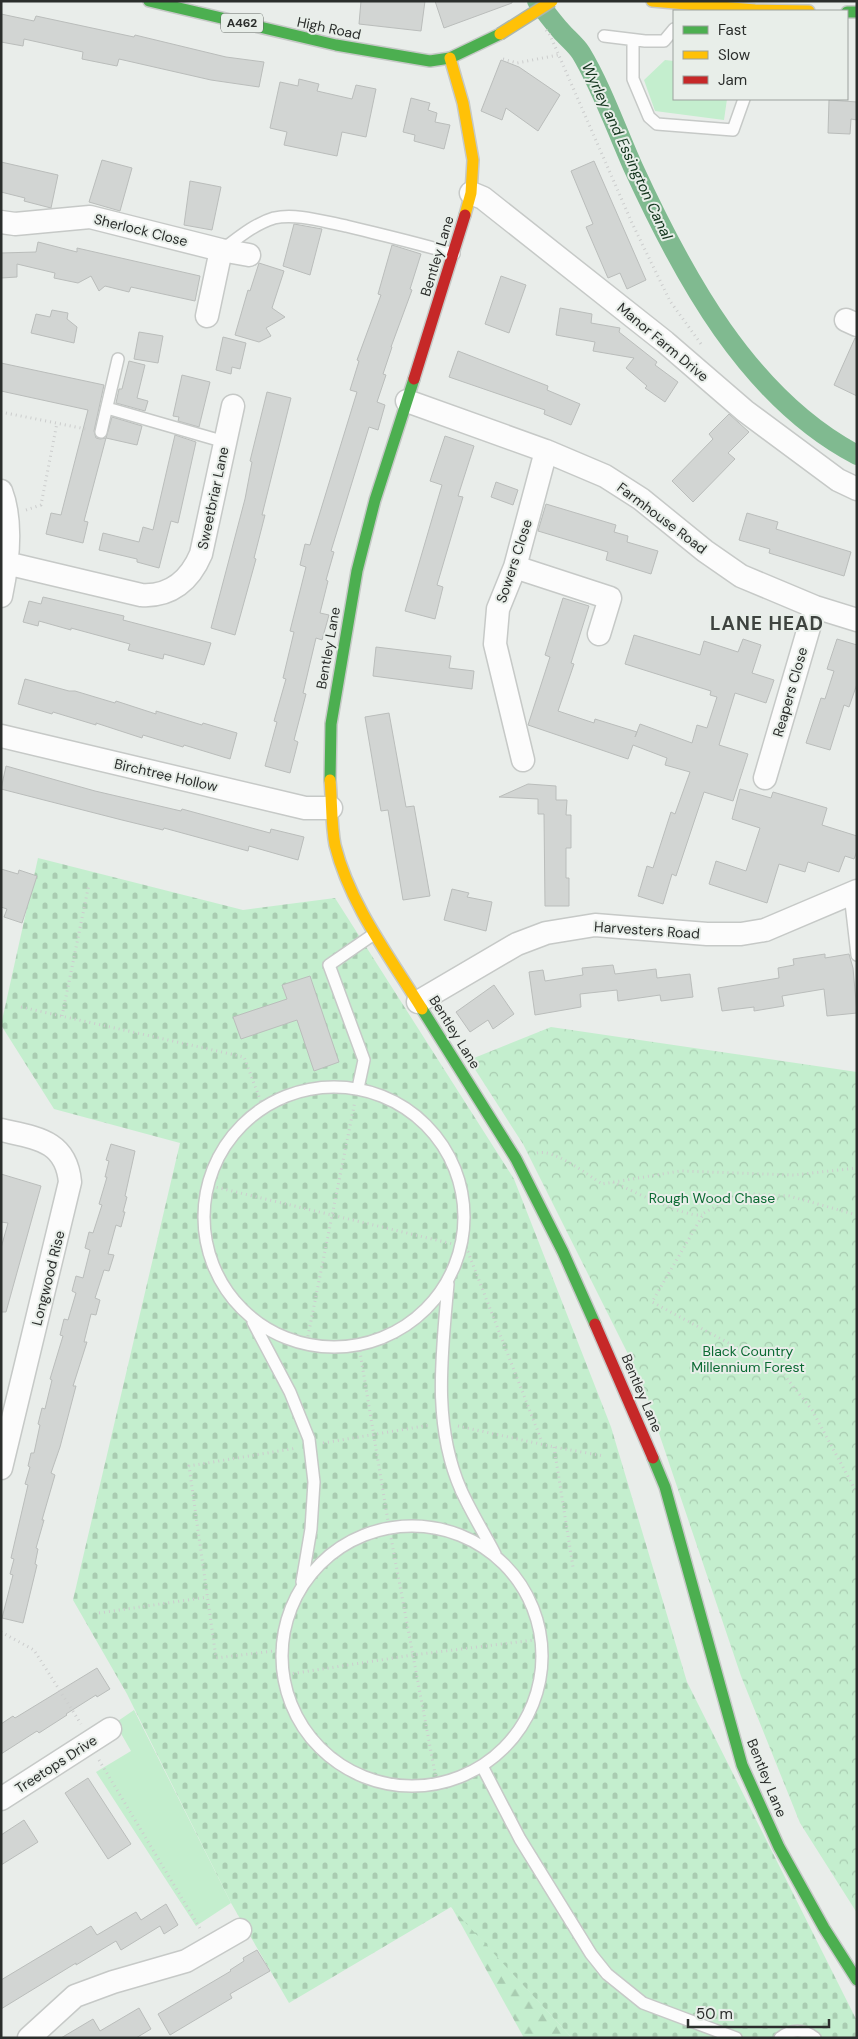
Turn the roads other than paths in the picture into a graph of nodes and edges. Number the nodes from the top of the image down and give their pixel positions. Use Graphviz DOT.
graph roads {
  1 [pos="149,1"];
  2 [pos="552,1"];
  3 [pos="652,1"];
  4 [pos="678,8"];
  5 [pos="755,10"];
  6 [pos="673,30"];
  7 [pos="604,36"];
  8 [pos="633,40"];
  9 [pos="450,58"];
  10 [pos="744,100"];
  11 [pos="471,193"];
  12 [pos="1,222"];
  13 [pos="221,250"];
  14 [pos="454,254"];
  15 [pos="249,255"];
  16 [pos="206,316"];
  17 [pos="118,359"];
  18 [pos="408,401"];
  19 [pos="233,406"];
  20 [pos="107,408"];
  21 [pos="101,432"];
  22 [pos="225,442"];
  23 [pos="546,451"];
  24 [pos="857,489"];
  25 [pos="1,491"];
  26 [pos="515,568"];
  27 [pos="3,579"];
  28 [pos="815,607"];
  29 [pos="857,620"];
  30 [pos="599,634"];
  31 [pos="1,736"];
  32 [pos="523,760"];
  33 [pos="766,778"];
  34 [pos="331,808"];
  35 [pos="853,892"];
  36 [pos="374,934"];
  37 [pos="857,955"];
  38 [pos="418,1002"];
  39 [pos="358,1088"];
  40 [pos="1,1130"];
  41 [pos="449,1277"];
  42 [pos="250,1316"];
  43 [pos="1,1468"];
  44 [pos="495,1554"];
  45 [pos="302,1585"];
  46 [pos="97,1737"];
  47 [pos="482,1766"];
  48 [pos="1,1799"];
  49 [pos="240,1930"];
  50 [pos="857,1980"];
  51 [pos="29,2038"];
  52 [pos="736,2038"];
  53 [pos="780,2038"];
  54 [pos="815,2038"];
  1 -- 9 [label="street, High Road / A462"];
  2 -- 9 [label="street, High Road / A462, bridge"];
  3 -- 4 [label="street"];
  4 -- 5 [label="street"];
  6 -- 8 [label="lane"];
  7 -- 8 [label="lane"];
  8 -- 10 [label="lane"];
  9 -- 11 [label="street, Bentley Lane"];
  11 -- 14 [label="street, Bentley Lane"];
  11 -- 24 [label="street, Manor Farm Drive"];
  12 -- 13 [label="street, Sherlock Close"];
  13 -- 14 [label="lane"];
  13 -- 15 [label="street, Sherlock Close"];
  13 -- 16 [label="street"];
  14 -- 18 [label="street, Bentley Lane"];
  17 -- 20 [label="lane"];
  18 -- 23 [label="street, Farmhouse Road"];
  18 -- 34 [label="street, Bentley Lane"];
  19 -- 22 [label="street, Sweetbriar Lane"];
  20 -- 21 [label="lane"];
  20 -- 22 [label="lane"];
  22 -- 27 [label="street, Sweetbriar Lane"];
  23 -- 26 [label="street, Sowers Close"];
  23 -- 28 [label="street, Farmhouse Road"];
  25 -- 27 [label="street"];
  26 -- 30 [label="street"];
  26 -- 32 [label="street, Sowers Close"];
  28 -- 29 [label="street, Farmhouse Road"];
  28 -- 33 [label="street, Reapers Close"];
  31 -- 34 [label="street, Birchtree Hollow"];
  34 -- 36 [label="street, Bentley Lane"];
  35 -- 37 [label="lane"];
  35 -- 38 [label="street, Harvesters Road"];
  36 -- 38 [label="street, Bentley Lane"];
  36 -- 39 [label="lane"];
  38 -- 50 [label="street, Bentley Lane"];
  39 -- 41 [label="lane"];
  39 -- 42 [label="lane"];
  40 -- 43 [label="street, Longwood Rise"];
  41 -- 42 [label="lane"];
  41 -- 44 [label="lane"];
  42 -- 45 [label="lane"];
  44 -- 45 [label="lane"];
  44 -- 47 [label="lane"];
  45 -- 47 [label="lane"];
  46 -- 48 [label="street, Treetops Drive"];
  47 -- 52 [label="lane"];
  49 -- 51 [label="street"];
  53 -- 54 [label="lane"];
}
